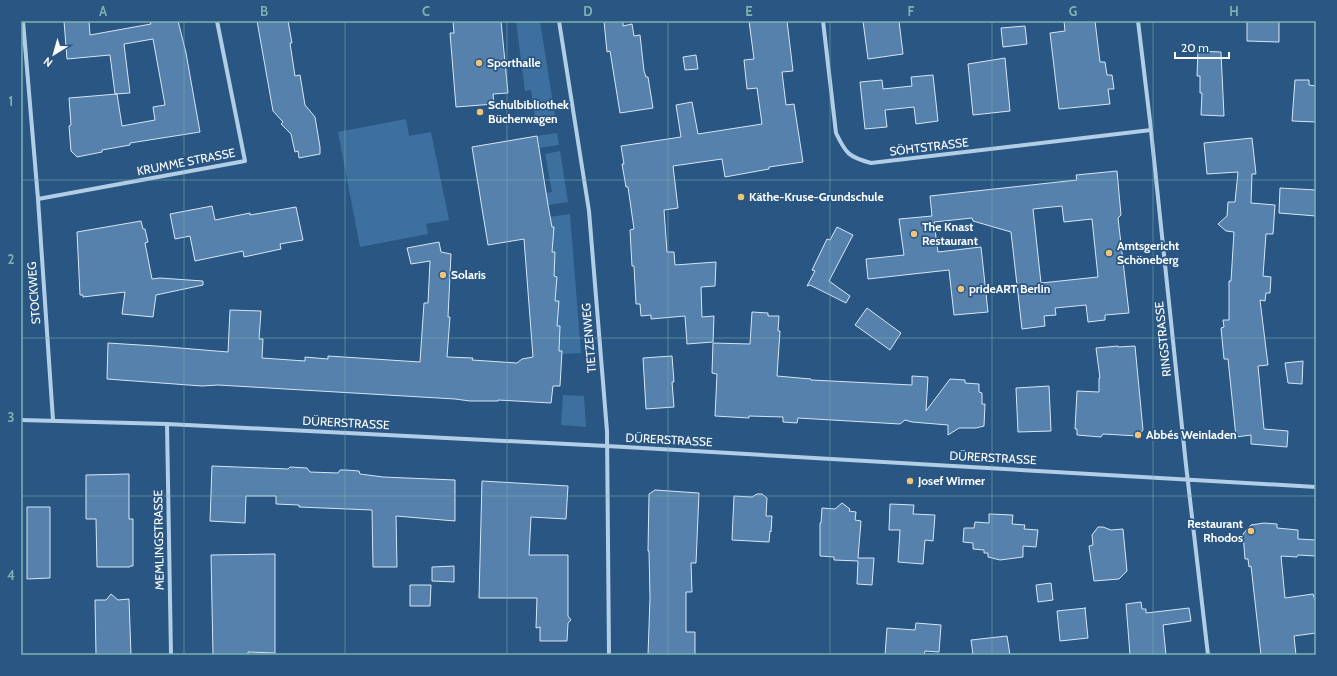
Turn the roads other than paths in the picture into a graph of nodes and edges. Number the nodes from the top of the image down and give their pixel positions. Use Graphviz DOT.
graph roads {
  1 [pos="23,21"];
  2 [pos="217,21"];
  3 [pos="559,21"];
  4 [pos="822,21"];
  5 [pos="1138,21"];
  6 [pos="1151,130"];
  7 [pos="38,199"];
  8 [pos="21,420"];
  9 [pos="53,420"];
  10 [pos="167,424"];
  11 [pos="607,446"];
  12 [pos="1188,480"];
  13 [pos="1316,487"];
  14 [pos="171,655"];
  15 [pos="609,655"];
  16 [pos="1208,655"];
  1 -- 7 [label="street, STOCKWEG"];
  2 -- 7 [label="street, KRUMME STRASSE"];
  3 -- 11 [label="street, TIETZENWEG"];
  4 -- 6 [label="street, SÖHTSTRASSE"];
  5 -- 6 [label="street, RINGSTRASSE"];
  6 -- 12 [label="street, RINGSTRASSE"];
  7 -- 9 [label="street, STOCKWEG"];
  8 -- 9 [label="street, DÜRERSTRASSE"];
  9 -- 10 [label="street, DÜRERSTRASSE"];
  10 -- 11 [label="street, DÜRERSTRASSE"];
  10 -- 14 [label="street, MEMLINGSTRASSE"];
  11 -- 12 [label="street, DÜRERSTRASSE"];
  11 -- 15 [label="street, TIETZENWEG"];
  12 -- 13 [label="street, DÜRERSTRASSE"];
  12 -- 16 [label="street, RINGSTRASSE"];
}
